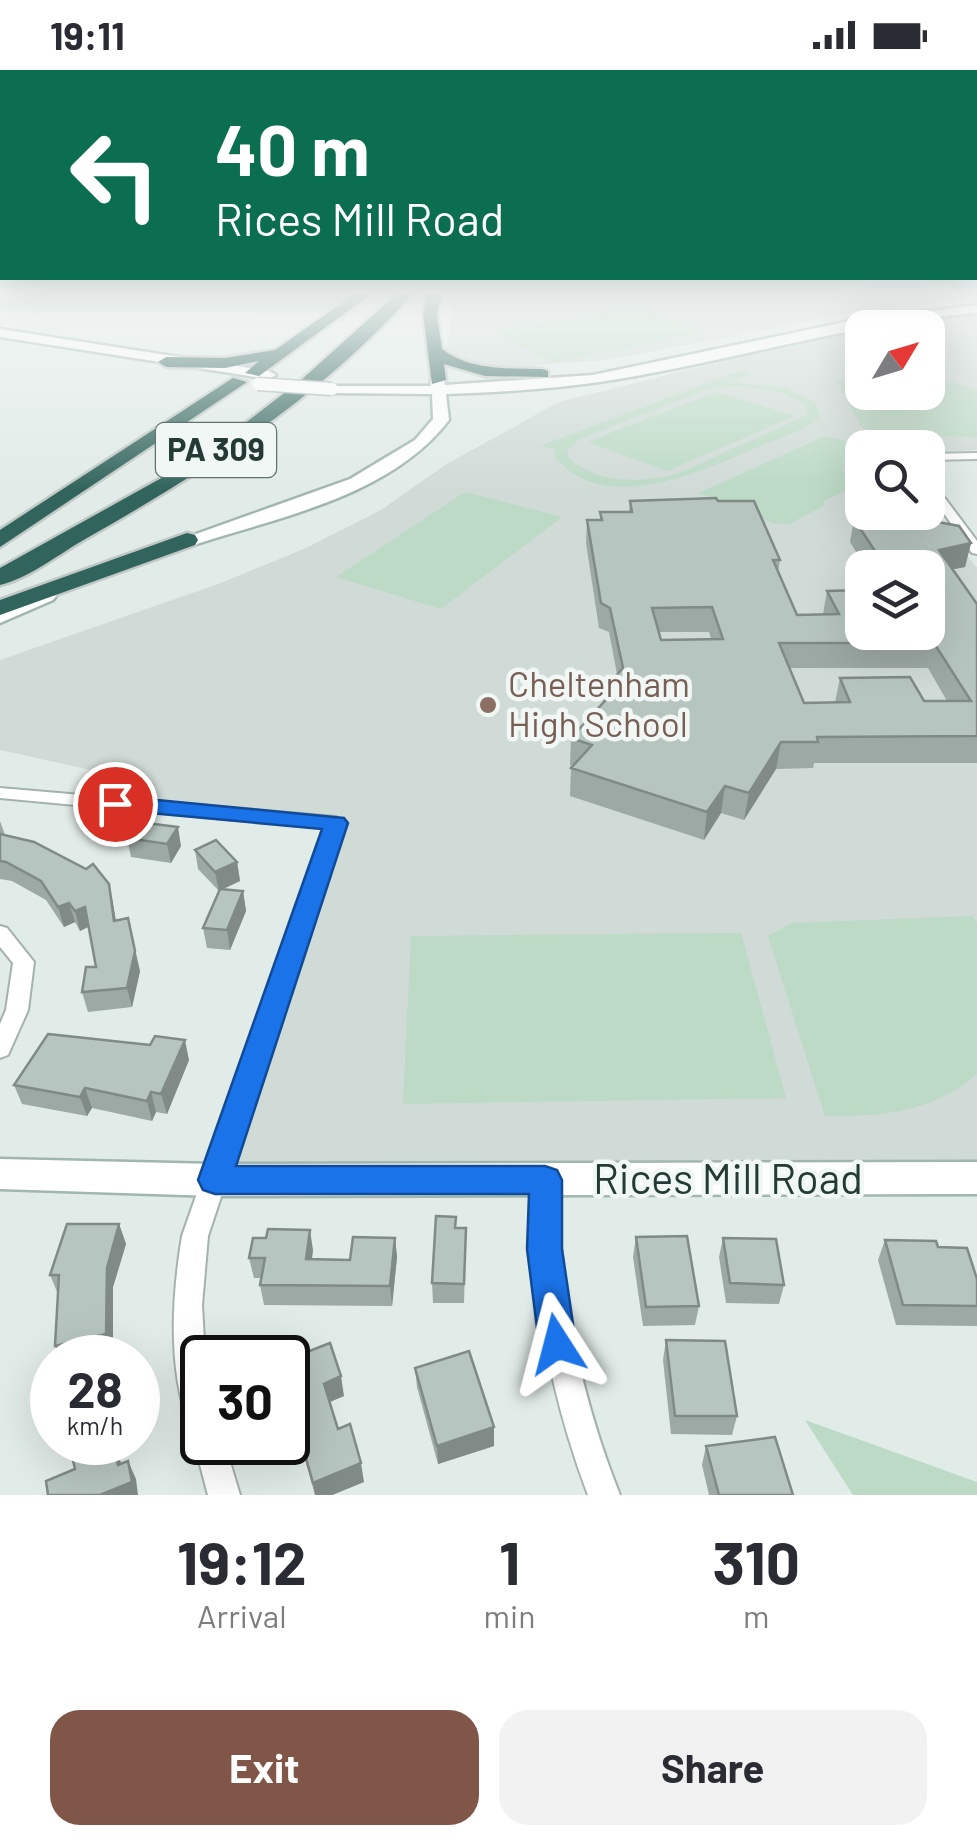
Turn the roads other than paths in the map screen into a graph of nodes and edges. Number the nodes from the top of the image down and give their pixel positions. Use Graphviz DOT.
graph roads {
  1 [pos="85,358"];
  2 [pos="140,358"];
  3 [pos="255,358"];
  4 [pos="279,358"];
  5 [pos="315,358"];
  6 [pos="337,358"];
  7 [pos="435,358"];
  8 [pos="443,358"];
  9 [pos="654,358"];
  10 [pos="686,358"];
  11 [pos="166,362"];
  12 [pos="542,374"];
  13 [pos="180,375"];
  14 [pos="255,379"];
  15 [pos="439,385"];
  16 [pos="192,414"];
  17 [pos="945,454"];
  18 [pos="977,456"];
  19 [pos="945,510"];
  20 [pos="0,540"];
  21 [pos="187,540"];
  22 [pos="977,550"];
  23 [pos="0,562"];
  24 [pos="0,578"];
  25 [pos="0,608"];
  26 [pos="0,616"];
  27 [pos="0,793"];
  28 [pos="0,933"];
  29 [pos="0,1048"];
  30 [pos="0,1174"];
  31 [pos="977,1178"];
  32 [pos="215,1180"];
  33 [pos="545,1180"];
  34 [pos="189,1335"];
  35 [pos="216,1465"];
  36 [pos="224,1495"];
  37 [pos="604,1495"];
  1 -- 13 [label="main road"];
  2 -- 11 [label="main road"];
  3 -- 11 [label="highway"];
  4 -- 14 [label="highway"];
  5 -- 23 [label="highway, PA 309"];
  6 -- 24 [label="highway, PA 309"];
  7 -- 15 [label="highway"];
  8 -- 12 [label="highway"];
  9 -- 12 [label="main road"];
  10 -- 15 [label="main road"];
  11 -- 14 [label="main road"];
  12 -- 15 [label="main road"];
  13 -- 14 [label="main road"];
  13 -- 16 [label="highway"];
  14 -- 15 [label="main road, bridge"];
  14 -- 16 [label="highway"];
  15 -- 21 [label="main road"];
  16 -- 20 [label="highway"];
  17 -- 18 [label="street"];
  19 -- 22 [label="street"];
  21 -- 25 [label="highway"];
  21 -- 26 [label="main road"];
  27 -- 32 [label="street"];
  28 -- 29 [label="street"];
  30 -- 32 [label="main road, Rices Mill Road"];
  31 -- 33 [label="main road, Rices Mill Road"];
  32 -- 33 [label="main road, Rices Mill Road"];
  32 -- 34 [label="street"];
  33 -- 37 [label="street"];
  35 -- 36 [label="street"];
}
